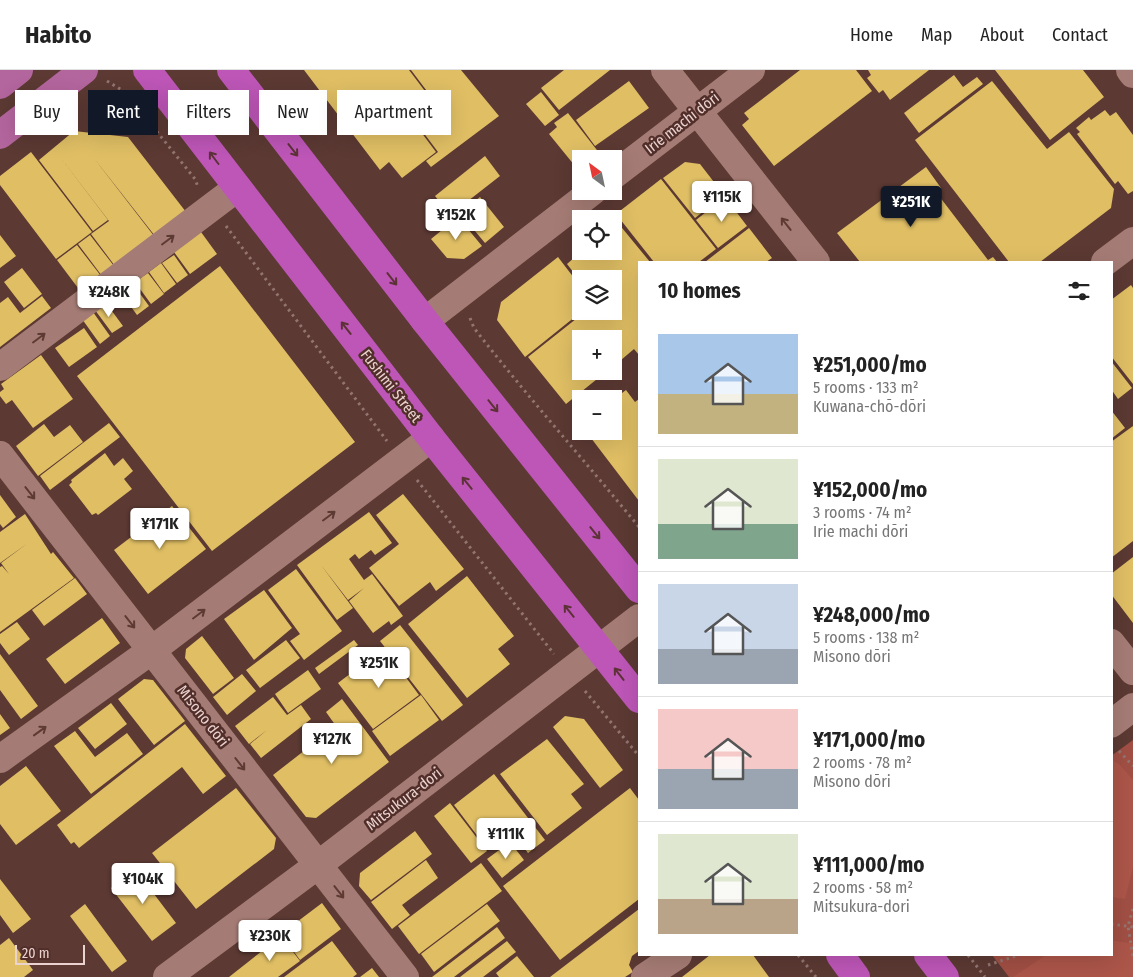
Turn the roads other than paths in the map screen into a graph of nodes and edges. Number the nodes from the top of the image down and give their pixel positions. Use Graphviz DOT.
graph roads {
  1 [pos="20,70"];
  2 [pos="147,70"];
  3 [pos="231,70"];
  4 [pos="665,70"];
  5 [pos="751,70"];
  6 [pos="1130,70"];
  7 [pos="1133,74"];
  8 [pos="94,75"];
  9 [pos="0,85"];
  10 [pos="698,111"];
  11 [pos="0,136"];
  12 [pos="622,170"];
  13 [pos="237,188"];
  14 [pos="581,200"];
  15 [pos="1133,241"];
  16 [pos="815,261"];
  17 [pos="1106,261"];
  18 [pos="425,321"];
  19 [pos="0,367"];
  20 [pos="431,438"];
  21 [pos="1,458"];
  22 [pos="638,588"];
  23 [pos="638,619"];
  24 [pos="1113,646"];
  25 [pos="599,649"];
  26 [pos="152,650"];
  27 [pos="1133,672"];
  28 [pos="638,698"];
  29 [pos="1133,707"];
  30 [pos="1113,722"];
  31 [pos="0,759"];
  32 [pos="318,865"];
  33 [pos="676,956"];
  34 [pos="841,956"];
  35 [pos="929,956"];
  36 [pos="167,977"];
  37 [pos="405,977"];
  38 [pos="645,977"];
  39 [pos="856,977"];
  40 [pos="945,977"];
  1 -- 9 [label="main road"];
  13 -- 2 [label="highway, Fushimi Street, one-way"];
  3 -- 18 [label="highway, one-way"];
  4 -- 10 [label="street"];
  5 -- 10 [label="street, Irie machi dōri"];
  6 -- 7 [label="street"];
  8 -- 11 [label="main road"];
  10 -- 12 [label="street, Irie machi dōri"];
  16 -- 10 [label="street, one-way"];
  19 -- 13 [label="street, one-way"];
  20 -- 13 [label="highway, Fushimi Street, one-way"];
  14 -- 18 [label="street"];
  15 -- 17 [label="street"];
  18 -- 22 [label="highway, one-way"];
  25 -- 20 [label="highway, Fushimi Street, one-way"];
  26 -- 20 [label="street, one-way"];
  21 -- 26 [label="street, Misono dōri, one-way"];
  23 -- 25 [label="street, Mitsukura-dori"];
  24 -- 27 [label="street"];
  28 -- 25 [label="highway, Fushimi Street, one-way"];
  25 -- 32 [label="street, Mitsukura-dori"];
  31 -- 26 [label="street, one-way"];
  26 -- 32 [label="street, Misono dōri, one-way"];
  29 -- 30 [label="street"];
  32 -- 36 [label="street, Mitsukura-dori"];
  32 -- 37 [label="street, Misono dōri, one-way"];
  33 -- 38 [label="street"];
  34 -- 39 [label="highway"];
  35 -- 40 [label="highway"];
}
